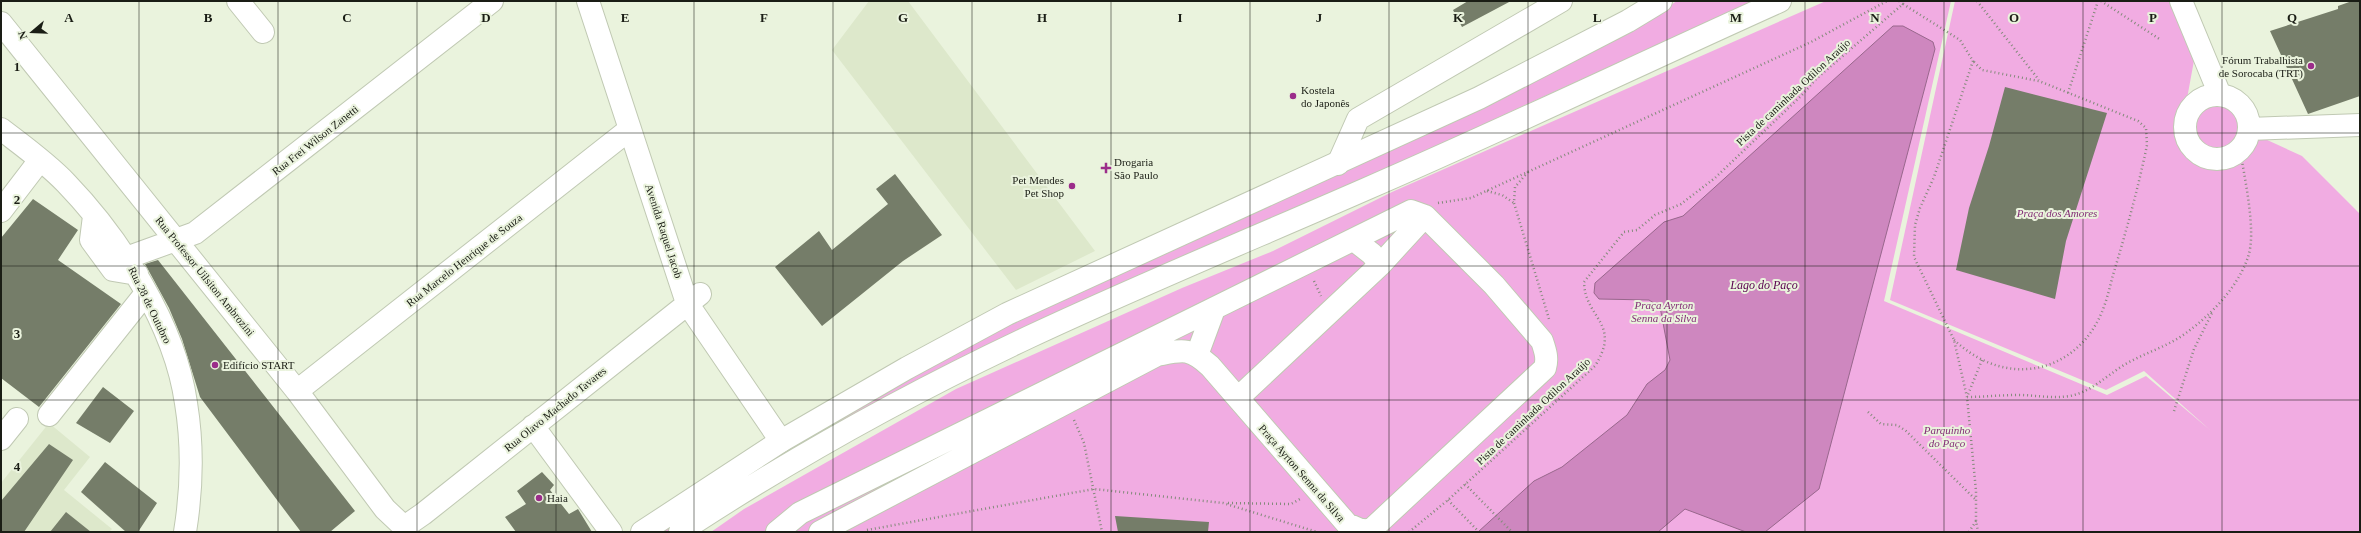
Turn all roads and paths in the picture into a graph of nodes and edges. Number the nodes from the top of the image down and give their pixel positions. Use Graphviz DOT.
graph roads {
  1 [pos="238,1"];
  2 [pos="492,1"];
  3 [pos="588,1"];
  4 [pos="602,1"];
  5 [pos="1561,1"];
  6 [pos="1661,1"];
  7 [pos="1780,1"];
  8 [pos="1899,1"];
  9 [pos="1977,1"];
  10 [pos="2098,1"];
  11 [pos="2101,1"];
  12 [pos="2181,1"];
  13 [pos="1903,4"];
  14 [pos="1,23"];
  15 [pos="263,32"];
  16 [pos="2161,40"];
  17 [pos="1973,61"];
  18 [pos="2039,81"];
  19 [pos="2068,93"];
  20 [pos="2220,95"];
  21 [pos="2360,125"];
  22 [pos="2249,128"];
  23 [pos="1,129"];
  24 [pos="630,129"];
  25 [pos="2240,149"];
  26 [pos="35,155"];
  27 [pos="1338,164"];
  28 [pos="1528,171"];
  29 [pos="1,187"];
  30 [pos="1487,190"];
  31 [pos="1514,203"];
  32 [pos="1,211"];
  33 [pos="1425,216"];
  34 [pos="177,240"];
  35 [pos="1354,240"];
  36 [pos="1306,264"];
  37 [pos="1380,265"];
  38 [pos="137,275"];
  39 [pos="693,299"];
  40 [pos="1214,309"];
  41 [pos="2214,309"];
  42 [pos="1330,312"];
  43 [pos="1551,323"];
  44 [pos="1954,340"];
  45 [pos="1191,352"];
  46 [pos="1982,360"];
  47 [pos="297,391"];
  48 [pos="1967,397"];
  49 [pos="1238,398"];
  50 [pos="1067,402"];
  51 [pos="2174,411"];
  52 [pos="1868,412"];
  53 [pos="49,415"];
  54 [pos="17,419"];
  55 [pos="533,426"];
  56 [pos="787,438"];
  57 [pos="1,439"];
  58 [pos="1465,484"];
  59 [pos="1094,489"];
  60 [pos="1318,491"];
  61 [pos="1448,500"];
  62 [pos="1975,500"];
  63 [pos="1223,503"];
  64 [pos="1976,521"];
  65 [pos="410,523"];
  66 [pos="866,531"];
  67 [pos="1478,531"];
  68 [pos="186,532"];
  69 [pos="611,532"];
  70 [pos="642,532"];
  71 [pos="680,532"];
  72 [pos="777,532"];
  73 [pos="820,532"];
  74 [pos="1102,532"];
  75 [pos="1317,532"];
  76 [pos="1409,532"];
  77 [pos="1512,532"];
  78 [pos="1969,532"];
  79 [pos="1978,532"];
  1 -- 15 [label="street"];
  2 -- 34 [label="street, Rua Frei Wilson Zanetti"];
  3 -- 24 [label="street, Avenida Raquel Jacob"];
  4 -- 39 [label="street, Avenida Raquel Jacob"];
  5 -- 27 [label="street"];
  6 -- 27 [label="street"];
  7 -- 71 [label="street"];
  8 -- 13 [label="path"];
  9 -- 18 [label="path"];
  10 -- 19 [label="path"];
  11 -- 16 [label="path"];
  12 -- 20 [label="street"];
  13 -- 17 [label="path"];
  13 -- 58 [label="path, Pista de caminhada Odilon Araújo"];
  14 -- 34 [label="street, Rua Professor Uilsiton Ambrozini"];
  17 -- 18 [label="path"];
  17 -- 44 [label="path"];
  18 -- 19 [label="path"];
  19 -- 46 [label="path"];
  20 -- 22 [label="street"];
  20 -- 25 [label="street"];
  21 -- 22 [label="street"];
  22 -- 25 [label="street"];
  23 -- 26 [label="street"];
  24 -- 39 [label="street, Avenida Raquel Jacob"];
  24 -- 47 [label="street, Rua Marcelo Henrique de Souza"];
  25 -- 41 [label="path"];
  26 -- 29 [label="street"];
  26 -- 32 [label="street"];
  26 -- 38 [label="street"];
  27 -- 56 [label="street"];
  28 -- 31 [label="path"];
  30 -- 31 [label="path"];
  31 -- 43 [label="path"];
  33 -- 35 [label="street"];
  33 -- 37 [label="street"];
  33 -- 60 [label="street, Praça Ayrton Senna da Silva"];
  34 -- 38 [label="street, Rua Frei Wilson Zanetti"];
  34 -- 47 [label="street, Rua Professor Uilsiton Ambrozini"];
  35 -- 36 [label="street"];
  35 -- 37 [label="street"];
  36 -- 40 [label="street"];
  36 -- 42 [label="path"];
  37 -- 42 [label="street"];
  38 -- 53 [label="street"];
  38 -- 68 [label="street, Rua 28 de Outubro"];
  39 -- 55 [label="street, Rua Olavo Machado Tavares"];
  39 -- 56 [label="street, Avenida Raquel Jacob"];
  40 -- 45 [label="street"];
  40 -- 72 [label="street"];
  41 -- 48 [label="path"];
  41 -- 51 [label="path"];
  42 -- 49 [label="street"];
  44 -- 46 [label="path"];
  44 -- 48 [label="path"];
  45 -- 49 [label="street, Praça Ayrton Senna da Silva"];
  45 -- 50 [label="street"];
  46 -- 48 [label="path"];
  47 -- 65 [label="street, Rua Professor Uilsiton Ambrozini"];
  48 -- 62 [label="path"];
  49 -- 60 [label="street, Praça Ayrton Senna da Silva"];
  50 -- 59 [label="path"];
  50 -- 73 [label="street"];
  52 -- 62 [label="path"];
  54 -- 57 [label="street"];
  55 -- 65 [label="street, Rua Olavo Machado Tavares"];
  55 -- 69 [label="street"];
  56 -- 70 [label="street"];
  58 -- 61 [label="path, Pista de caminhada Odilon Araújo"];
  58 -- 77 [label="path"];
  59 -- 63 [label="path"];
  59 -- 66 [label="path"];
  59 -- 74 [label="path"];
  60 -- 63 [label="path"];
  61 -- 67 [label="path"];
  61 -- 76 [label="path, Pista de caminhada Odilon Araújo"];
  62 -- 64 [label="path"];
  63 -- 75 [label="path"];
  64 -- 78 [label="path"];
  64 -- 79 [label="path"];
}
